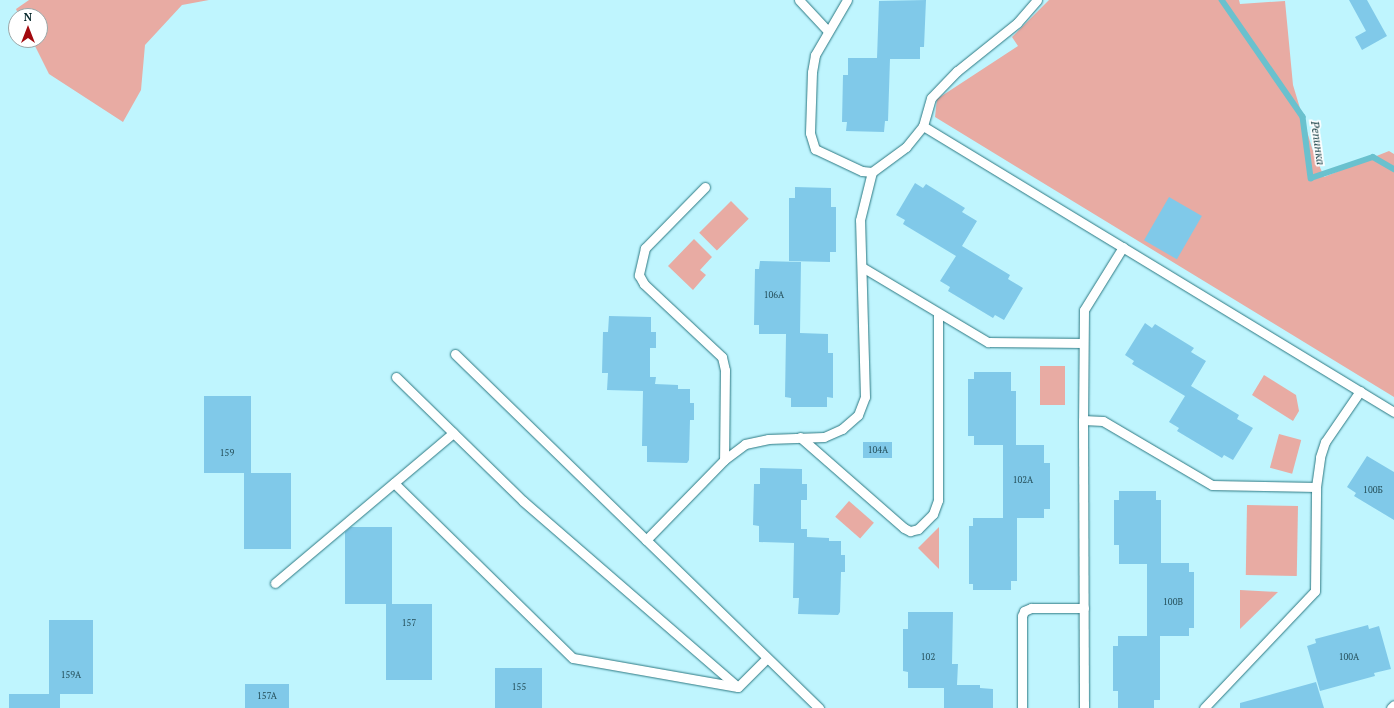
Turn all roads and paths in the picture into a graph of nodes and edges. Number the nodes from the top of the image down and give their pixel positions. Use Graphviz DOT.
graph roads {
  1 [pos="798,0"];
  2 [pos="847,0"];
  3 [pos="1037,0"];
  4 [pos="827,30"];
  5 [pos="923,126"];
  6 [pos="872,172"];
  7 [pos="705,187"];
  8 [pos="1123,247"];
  9 [pos="862,267"];
  10 [pos="938,313"];
  11 [pos="1083,343"];
  12 [pos="455,354"];
  13 [pos="396,377"];
  14 [pos="1360,391"];
  15 [pos="1394,412"];
  16 [pos="1083,420"];
  17 [pos="453,433"];
  18 [pos="800,437"];
  19 [pos="724,460"];
  20 [pos="394,483"];
  21 [pos="1316,487"];
  22 [pos="646,540"];
  23 [pos="275,583"];
  24 [pos="1084,608"];
  25 [pos="767,658"];
  26 [pos="738,687"];
  27 [pos="1394,705"];
  28 [pos="819,708"];
  29 [pos="1022,708"];
  30 [pos="1084,708"];
  31 [pos="1204,708"];
  32 [pos="1391,708"];
  1 -- 4 [label="lane"];
  2 -- 4 [label="lane"];
  3 -- 5 [label="lane"];
  4 -- 6 [label="lane"];
  5 -- 6 [label="lane"];
  5 -- 8 [label="lane"];
  6 -- 9 [label="lane"];
  7 -- 19 [label="lane"];
  8 -- 11 [label="lane"];
  8 -- 14 [label="lane"];
  9 -- 10 [label="lane"];
  9 -- 18 [label="lane"];
  10 -- 11 [label="lane"];
  10 -- 18 [label="lane"];
  11 -- 16 [label="lane"];
  12 -- 22 [label="lane"];
  13 -- 17 [label="lane"];
  14 -- 15 [label="lane"];
  14 -- 21 [label="lane"];
  16 -- 21 [label="lane"];
  16 -- 24 [label="lane"];
  17 -- 20 [label="lane"];
  17 -- 26 [label="lane"];
  18 -- 19 [label="lane"];
  19 -- 22 [label="lane"];
  20 -- 23 [label="lane"];
  20 -- 26 [label="lane"];
  21 -- 31 [label="lane"];
  22 -- 25 [label="lane"];
  24 -- 29 [label="lane"];
  24 -- 30 [label="lane"];
  25 -- 26 [label="lane"];
  25 -- 28 [label="lane"];
  27 -- 32 [label="lane"];
}
